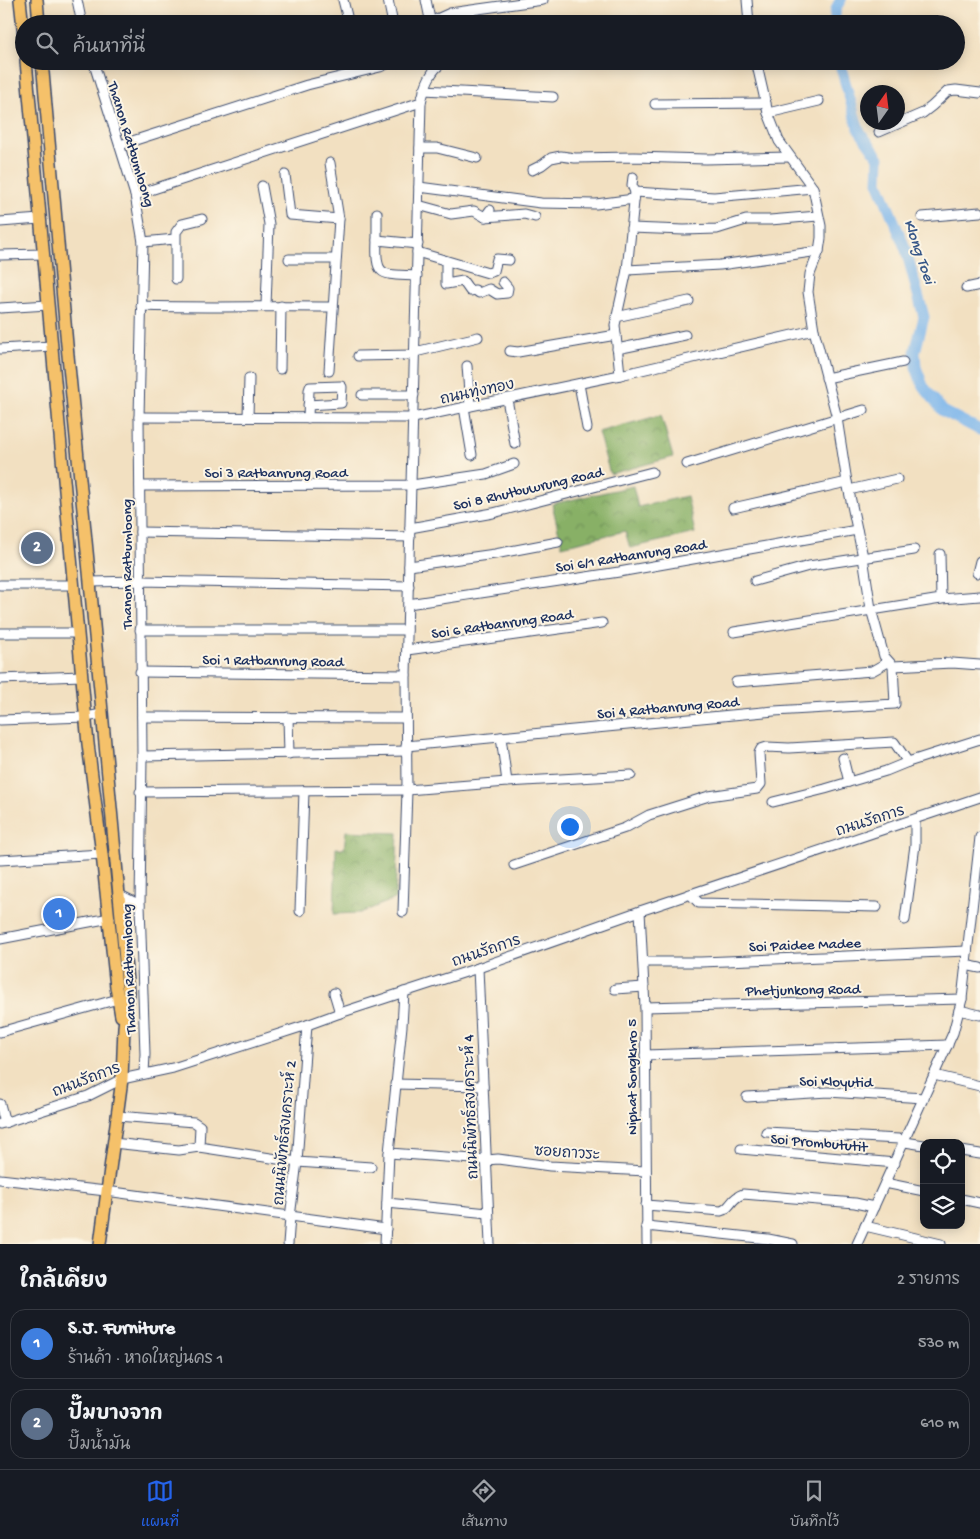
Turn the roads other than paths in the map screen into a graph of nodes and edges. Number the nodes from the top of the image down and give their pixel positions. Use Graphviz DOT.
graph roads {
  1 [pos="20,0"];
  2 [pos="37,0"];
  3 [pos="76,0"];
  4 [pos="343,0"];
  5 [pos="388,0"];
  6 [pos="426,0"];
  7 [pos="543,0"];
  8 [pos="747,0"];
  9 [pos="22,15"];
  10 [pos="38,15"];
  11 [pos="80,15"];
  12 [pos="347,15"];
  13 [pos="391,15"];
  14 [pos="429,15"];
  15 [pos="445,15"];
  16 [pos="748,15"];
  17 [pos="27,70"];
  18 [pos="43,70"];
  19 [pos="95,70"];
  20 [pos="368,70"];
  21 [pos="436,70"];
  22 [pos="758,70"];
  23 [pos="424,90"];
  24 [pos="980,93"];
  25 [pos="553,97"];
  26 [pos="819,101"];
  27 [pos="421,102"];
  28 [pos="766,103"];
  29 [pos="655,104"];
  30 [pos="768,113"];
  31 [pos="879,132"];
  32 [pos="120,145"];
  33 [pos="420,148"];
  34 [pos="789,156"];
  35 [pos="477,158"];
  36 [pos="330,163"];
  37 [pos="532,170"];
  38 [pos="285,175"];
  39 [pos="633,177"];
  40 [pos="262,186"];
  41 [pos="419,187"];
  42 [pos="813,188"];
  43 [pos="635,195"];
  44 [pos="135,196"];
  45 [pos="418,205"];
  46 [pos="980,212"];
  47 [pos="377,213"];
  48 [pos="818,216"];
  49 [pos="535,217"];
  50 [pos="922,217"];
  51 [pos="202,219"];
  52 [pos="339,219"];
  53 [pos="40,220"];
  54 [pos="0,222"];
  55 [pos="631,228"];
  56 [pos="175,240"];
  57 [pos="377,240"];
  58 [pos="143,242"];
  59 [pos="417,248"];
  60 [pos="819,251"];
  61 [pos="44,254"];
  62 [pos="0,255"];
  63 [pos="289,259"];
  64 [pos="336,259"];
  65 [pos="446,260"];
  66 [pos="509,260"];
  67 [pos="627,270"];
  68 [pos="417,276"];
  69 [pos="176,279"];
  70 [pos="503,282"];
  71 [pos="980,286"];
  72 [pos="966,288"];
  73 [pos="689,301"];
  74 [pos="48,305"];
  75 [pos="142,306"];
  76 [pos="266,306"];
  77 [pos="281,306"];
  78 [pos="0,308"];
  79 [pos="333,308"];
  80 [pos="616,318"];
  81 [pos="814,330"];
  82 [pos="616,335"];
  83 [pos="685,335"];
  84 [pos="478,337"];
  85 [pos="52,346"];
  86 [pos="67,346"];
  87 [pos="0,349"];
  88 [pos="617,350"];
  89 [pos="510,351"];
  90 [pos="414,354"];
  91 [pos="358,356"];
  92 [pos="903,362"];
  93 [pos="467,366"];
  94 [pos="280,369"];
  95 [pos="329,371"];
  96 [pos="620,375"];
  97 [pos="249,378"];
  98 [pos="826,378"];
  99 [pos="579,384"];
  100 [pos="362,395"];
  101 [pos="414,395"];
  102 [pos="507,399"];
  103 [pos="308,405"];
  104 [pos="467,407"];
  105 [pos="864,410"];
  106 [pos="139,417"];
  107 [pos="248,417"];
  108 [pos="308,418"];
  109 [pos="413,418"];
  110 [pos="836,418"];
  111 [pos="587,428"];
  112 [pos="515,444"];
  113 [pos="472,455"];
  114 [pos="514,464"];
  115 [pos="687,464"];
  116 [pos="652,472"];
  117 [pos="897,480"];
  118 [pos="412,485"];
  119 [pos="140,486"];
  120 [pos="848,486"];
  121 [pos="733,508"];
  122 [pos="858,530"];
  123 [pos="140,532"];
  124 [pos="410,533"];
  125 [pos="558,542"];
  126 [pos="914,550"];
  127 [pos="940,554"];
  128 [pos="863,557"];
  129 [pos="980,561"];
  130 [pos="409,566"];
  131 [pos="977,573"];
  132 [pos="140,580"];
  133 [pos="755,581"];
  134 [pos="90,582"];
  135 [pos="0,585"];
  136 [pos="74,585"];
  137 [pos="409,586"];
  138 [pos="980,596"];
  139 [pos="941,599"];
  140 [pos="408,604"];
  141 [pos="871,609"];
  142 [pos="602,623"];
  143 [pos="140,630"];
  144 [pos="408,630"];
  145 [pos="734,632"];
  146 [pos="78,633"];
  147 [pos="0,634"];
  148 [pos="407,650"];
  149 [pos="891,664"];
  150 [pos="980,665"];
  151 [pos="140,672"];
  152 [pos="406,675"];
  153 [pos="82,676"];
  154 [pos="0,679"];
  155 [pos="736,682"];
  156 [pos="102,714"];
  157 [pos="86,717"];
  158 [pos="142,717"];
  159 [pos="288,717"];
  160 [pos="406,718"];
  161 [pos="0,720"];
  162 [pos="501,737"];
  163 [pos="980,739"];
  164 [pos="407,749"];
  165 [pos="290,754"];
  166 [pos="142,756"];
  167 [pos="843,758"];
  168 [pos="908,762"];
  169 [pos="631,775"];
  170 [pos="507,782"];
  171 [pos="849,782"];
  172 [pos="408,790"];
  173 [pos="304,791"];
  174 [pos="140,792"];
  175 [pos="980,797"];
  176 [pos="773,802"];
  177 [pos="915,820"];
  178 [pos="980,836"];
  179 [pos="102,854"];
  180 [pos="0,860"];
  181 [pos="514,865"];
  182 [pos="978,872"];
  183 [pos="690,894"];
  184 [pos="120,895"];
  185 [pos="140,905"];
  186 [pos="877,907"];
  187 [pos="300,911"];
  188 [pos="640,911"];
  189 [pos="403,912"];
  190 [pos="110,918"];
  191 [pos="905,920"];
  192 [pos="970,926"];
  193 [pos="980,927"];
  194 [pos="10,937"];
  195 [pos="0,939"];
  196 [pos="20,945"];
  197 [pos="967,951"];
  198 [pos="644,962"];
  199 [pos="965,965"];
  200 [pos="142,966"];
  201 [pos="478,968"];
  202 [pos="980,968"];
  203 [pos="127,978"];
  204 [pos="644,987"];
  205 [pos="615,989"];
  206 [pos="404,992"];
  207 [pos="334,993"];
  208 [pos="118,999"];
  209 [pos="962,999"];
  210 [pos="645,1007"];
  211 [pos="959,1010"];
  212 [pos="340,1013"];
  213 [pos="980,1015"];
  214 [pos="307,1025"];
  215 [pos="124,1027"];
  216 [pos="0,1032"];
  217 [pos="948,1045"];
  218 [pos="645,1055"];
  219 [pos="144,1074"];
  220 [pos="934,1075"];
  221 [pos="122,1079"];
  222 [pos="395,1084"];
  223 [pos="484,1086"];
  224 [pos="980,1086"];
  225 [pos="747,1097"];
  226 [pos="924,1098"];
  227 [pos="0,1104"];
  228 [pos="117,1116"];
  229 [pos="3,1124"];
  230 [pos="766,1132"];
  231 [pos="905,1142"];
  232 [pos="113,1143"];
  233 [pos="920,1144"];
  234 [pos="199,1147"];
  235 [pos="741,1149"];
  236 [pos="965,1152"];
  237 [pos="389,1153"];
  238 [pos="980,1154"];
  239 [pos="487,1160"];
  240 [pos="297,1162"];
  241 [pos="895,1163"];
  242 [pos="371,1168"];
  243 [pos="646,1171"];
  244 [pos="0,1179"];
  245 [pos="885,1183"];
  246 [pos="920,1190"];
  247 [pos="106,1191"];
  248 [pos="965,1200"];
  249 [pos="387,1203"];
  250 [pos="980,1203"];
  251 [pos="646,1205"];
  252 [pos="874,1207"];
  253 [pos="488,1213"];
  254 [pos="290,1217"];
  255 [pos="646,1226"];
  256 [pos="865,1226"];
  257 [pos="386,1229"];
  258 [pos="858,1242"];
  259 [pos="100,1244"];
  260 [pos="288,1244"];
  261 [pos="385,1244"];
  262 [pos="490,1244"];
  263 [pos="646,1244"];
  264 [pos="792,1244"];
  265 [pos="868,1244"];
  266 [pos="941,1244"];
  1 -- 9 [label="main road"];
  2 -- 10 [label="main road"];
  3 -- 11 [label="street"];
  4 -- 12 [label="street"];
  5 -- 13 [label="street"];
  6 -- 14 [label="street"];
  7 -- 15 [label="street"];
  8 -- 16 [label="street"];
  17 -- 53 [label="main road"];
  18 -- 86 [label="main road"];
  19 -- 32 [label="street, Thanon Ratbumloong"];
  20 -- 32 [label="street"];
  21 -- 23 [label="street"];
  22 -- 28 [label="street"];
  23 -- 25 [label="street"];
  23 -- 27 [label="street"];
  24 -- 31 [label="street"];
  26 -- 30 [label="street"];
  27 -- 33 [label="street"];
  27 -- 44 [label="street"];
  28 -- 29 [label="street"];
  28 -- 30 [label="street"];
  30 -- 34 [label="street"];
  32 -- 44 [label="street, Thanon Ratbumloong"];
  33 -- 35 [label="street"];
  33 -- 41 [label="street"];
  34 -- 37 [label="street"];
  34 -- 42 [label="street"];
  36 -- 52 [label="street"];
  38 -- 52 [label="street"];
  39 -- 43 [label="street"];
  40 -- 76 [label="street"];
  41 -- 43 [label="street"];
  41 -- 45 [label="street"];
  42 -- 43 [label="street"];
  42 -- 48 [label="street"];
  43 -- 55 [label="street"];
  44 -- 58 [label="street, Thanon Ratbumloong"];
  45 -- 49 [label="street"];
  45 -- 59 [label="street"];
  46 -- 50 [label="street"];
  47 -- 57 [label="street"];
  48 -- 55 [label="street"];
  48 -- 60 [label="street"];
  51 -- 56 [label="street"];
  52 -- 64 [label="street"];
  53 -- 54 [label="street"];
  53 -- 61 [label="main road"];
  55 -- 67 [label="street"];
  56 -- 58 [label="street"];
  56 -- 69 [label="street"];
  57 -- 59 [label="street"];
  57 -- 68 [label="street"];
  58 -- 75 [label="street, Thanon Ratbumloong"];
  59 -- 65 [label="street"];
  59 -- 68 [label="street"];
  60 -- 67 [label="street"];
  60 -- 81 [label="street"];
  61 -- 62 [label="street"];
  61 -- 74 [label="main road"];
  63 -- 64 [label="street"];
  64 -- 79 [label="street"];
  65 -- 66 [label="street"];
  65 -- 70 [label="street"];
  67 -- 80 [label="street"];
  68 -- 90 [label="street"];
  71 -- 72 [label="street"];
  73 -- 80 [label="street"];
  74 -- 78 [label="street"];
  74 -- 85 [label="main road"];
  75 -- 76 [label="street"];
  75 -- 106 [label="street, Thanon Ratbumloong"];
  76 -- 77 [label="street"];
  77 -- 79 [label="street"];
  77 -- 94 [label="street"];
  79 -- 95 [label="street"];
  80 -- 82 [label="street"];
  81 -- 96 [label="street, ถนนทุ่งทอง"];
  81 -- 98 [label="street"];
  82 -- 88 [label="street"];
  82 -- 89 [label="street"];
  83 -- 88 [label="street"];
  84 -- 90 [label="street"];
  85 -- 86 [label="main road"];
  85 -- 87 [label="street"];
  85 -- 136 [label="main road"];
  86 -- 134 [label="main road"];
  88 -- 96 [label="street"];
  90 -- 91 [label="street"];
  90 -- 101 [label="street"];
  92 -- 98 [label="street"];
  93 -- 104 [label="street"];
  96 -- 99 [label="street, ถนนทุ่งทอง"];
  97 -- 107 [label="street"];
  98 -- 110 [label="street"];
  99 -- 102 [label="street, ถนนทุ่งทอง"];
  99 -- 111 [label="street"];
  100 -- 101 [label="street"];
  101 -- 109 [label="street"];
  102 -- 104 [label="street, ถนนทุ่งทอง"];
  102 -- 112 [label="street"];
  103 -- 108 [label="street"];
  104 -- 109 [label="street, ถนนทุ่งทอง"];
  104 -- 113 [label="street"];
  105 -- 110 [label="street"];
  106 -- 107 [label="street, ถนนทุ่งทอง"];
  106 -- 119 [label="street, Thanon Ratbumloong"];
  107 -- 108 [label="street, ถนนทุ่งทอง"];
  108 -- 109 [label="street, ถนนทุ่งทอง"];
  109 -- 118 [label="street"];
  110 -- 115 [label="street"];
  110 -- 120 [label="street"];
  114 -- 118 [label="street, Soi 3 Ratbanrung Road"];
  116 -- 124 [label="street, Soi 8 Rhutbuwrung Road"];
  117 -- 120 [label="street"];
  118 -- 119 [label="street, Soi 3 Ratbanrung Road"];
  118 -- 124 [label="street"];
  119 -- 123 [label="street, Thanon Ratbumloong"];
  120 -- 121 [label="street"];
  120 -- 122 [label="street"];
  122 -- 128 [label="street"];
  122 -- 140 [label="street, Soi 6/1 Ratbanrung Road"];
  123 -- 124 [label="street, Soi 8 Rhutbuwrung Road"];
  123 -- 132 [label="street, Thanon Ratbumloong"];
  124 -- 130 [label="street"];
  125 -- 130 [label="street"];
  126 -- 128 [label="street"];
  127 -- 139 [label="street"];
  128 -- 133 [label="street"];
  128 -- 141 [label="street"];
  129 -- 131 [label="street"];
  130 -- 137 [label="street"];
  132 -- 134 [label="street"];
  132 -- 137 [label="street"];
  132 -- 143 [label="street, Thanon Ratbumloong"];
  134 -- 156 [label="main road"];
  135 -- 136 [label="street"];
  136 -- 146 [label="main road"];
  137 -- 140 [label="street"];
  138 -- 139 [label="street"];
  139 -- 141 [label="street"];
  140 -- 144 [label="street"];
  141 -- 145 [label="street"];
  141 -- 149 [label="street"];
  142 -- 148 [label="street, Soi 6 Ratbanrung Road"];
  143 -- 144 [label="street"];
  143 -- 151 [label="street, Thanon Ratbumloong"];
  144 -- 148 [label="street"];
  146 -- 147 [label="street"];
  146 -- 153 [label="main road"];
  148 -- 152 [label="street"];
  149 -- 150 [label="street"];
  149 -- 155 [label="street"];
  149 -- 162 [label="street, Soi 4 Ratbanrung Road"];
  151 -- 152 [label="street, Soi 1 Ratbanrung Road"];
  151 -- 158 [label="street, Thanon Ratbumloong"];
  152 -- 160 [label="street"];
  153 -- 154 [label="street"];
  153 -- 157 [label="main road"];
  156 -- 157 [label="street"];
  156 -- 184 [label="main road"];
  157 -- 161 [label="street"];
  157 -- 179 [label="main road"];
  158 -- 159 [label="street"];
  158 -- 166 [label="street, Thanon Ratbumloong"];
  159 -- 160 [label="street"];
  159 -- 165 [label="street"];
  160 -- 164 [label="street"];
  162 -- 164 [label="street, Soi 4 Ratbanrung Road"];
  162 -- 170 [label="street"];
  163 -- 168 [label="street"];
  164 -- 165 [label="street, Soi 4 Ratbanrung Road"];
  164 -- 172 [label="street"];
  165 -- 166 [label="street, Soi 4 Ratbanrung Road"];
  166 -- 174 [label="street, Thanon Ratbumloong"];
  167 -- 171 [label="street"];
  168 -- 171 [label="street"];
  168 -- 181 [label="street"];
  169 -- 170 [label="street"];
  170 -- 172 [label="street"];
  171 -- 176 [label="street"];
  172 -- 173 [label="street"];
  172 -- 189 [label="street"];
  173 -- 174 [label="street"];
  173 -- 187 [label="street"];
  174 -- 185 [label="street, Thanon Ratbumloong"];
  175 -- 177 [label="street, ถนนรัถการ"];
  177 -- 183 [label="street, ถนนรัถการ"];
  177 -- 191 [label="street"];
  178 -- 182 [label="street"];
  179 -- 180 [label="street"];
  179 -- 190 [label="main road"];
  182 -- 192 [label="street"];
  183 -- 186 [label="street"];
  183 -- 188 [label="street, ถนนรัถการ"];
  184 -- 185 [label="street"];
  184 -- 203 [label="main road"];
  185 -- 200 [label="street, Thanon Ratbumloong"];
  188 -- 198 [label="street, Niphat Songkhro 5"];
  188 -- 201 [label="street, ถนนรัถการ"];
  190 -- 194 [label="street"];
  190 -- 208 [label="main road"];
  192 -- 193 [label="street"];
  192 -- 197 [label="street"];
  194 -- 195 [label="street"];
  194 -- 196 [label="street"];
  197 -- 198 [label="street, Soi Paidee Madee"];
  197 -- 199 [label="street"];
  198 -- 204 [label="street, Niphat Songkhro 5"];
  199 -- 202 [label="street"];
  199 -- 209 [label="street"];
  200 -- 203 [label="street"];
  200 -- 219 [label="street, Thanon Ratbumloong"];
  201 -- 206 [label="street, ถนนรัถการ"];
  201 -- 223 [label="street, ถนนนิพัทธ์สงเคราะห์ 4"];
  203 -- 215 [label="main road"];
  204 -- 205 [label="street"];
  204 -- 210 [label="street, Niphat Songkhro 5"];
  206 -- 212 [label="street, ถนนรัถการ"];
  206 -- 222 [label="street"];
  207 -- 212 [label="street"];
  208 -- 215 [label="main road"];
  208 -- 216 [label="street"];
  209 -- 210 [label="street, Phetjunkong Road"];
  209 -- 211 [label="street"];
  210 -- 218 [label="street, Niphat Songkhro 5"];
  211 -- 213 [label="street"];
  211 -- 217 [label="street"];
  212 -- 214 [label="street, ถนนรัถการ"];
  214 -- 219 [label="street, ถนนรัถการ"];
  214 -- 240 [label="street, ถนนนิพัทธ์สงเคราะห์ 2"];
  215 -- 221 [label="main road"];
  217 -- 218 [label="street"];
  217 -- 220 [label="street"];
  218 -- 243 [label="street, Niphat Songkhro 5"];
  219 -- 221 [label="street, ถนนรัถการ"];
  220 -- 224 [label="street"];
  220 -- 226 [label="street"];
  221 -- 228 [label="main road"];
  221 -- 229 [label="street, ถนนรัถการ"];
  222 -- 223 [label="street"];
  222 -- 237 [label="street"];
  223 -- 239 [label="street, ถนนนิพัทธ์สงเคราะห์ 4"];
  225 -- 226 [label="street, Soi Kloyutid"];
  226 -- 231 [label="street"];
  227 -- 229 [label="street"];
  228 -- 232 [label="main road"];
  228 -- 234 [label="street"];
  230 -- 231 [label="street"];
  231 -- 233 [label="street"];
  231 -- 241 [label="street"];
  232 -- 234 [label="street"];
  232 -- 247 [label="main road"];
  234 -- 240 [label="street"];
  235 -- 241 [label="street, Soi Prombututit"];
  236 -- 238 [label="street"];
  237 -- 239 [label="street, ซอยถาวระ"];
  237 -- 249 [label="street"];
  239 -- 243 [label="street, ซอยถาวระ"];
  239 -- 253 [label="street, ถนนนิพัทธ์สงเคราะห์ 4"];
  240 -- 242 [label="street"];
  240 -- 254 [label="street, ถนนนิพัทธ์สงเคราะห์ 2"];
  241 -- 245 [label="street"];
  243 -- 251 [label="street, Niphat Songkhro 5"];
  244 -- 247 [label="street"];
  245 -- 246 [label="street"];
  245 -- 252 [label="street"];
  247 -- 254 [label="street"];
  247 -- 259 [label="main road"];
  248 -- 250 [label="street"];
  249 -- 253 [label="street"];
  249 -- 257 [label="street"];
  251 -- 252 [label="street"];
  251 -- 255 [label="street, Niphat Songkhro 5"];
  252 -- 256 [label="street"];
  253 -- 262 [label="street, ถนนนิพัทธ์สงเคราะห์ 4"];
  254 -- 257 [label="street"];
  254 -- 260 [label="street, ถนนนิพัทธ์สงเคราะห์ 2"];
  255 -- 263 [label="street, Niphat Songkhro 5"];
  255 -- 264 [label="street"];
  256 -- 258 [label="street"];
  256 -- 266 [label="street"];
  257 -- 261 [label="street"];
  258 -- 265 [label="street"];
}
